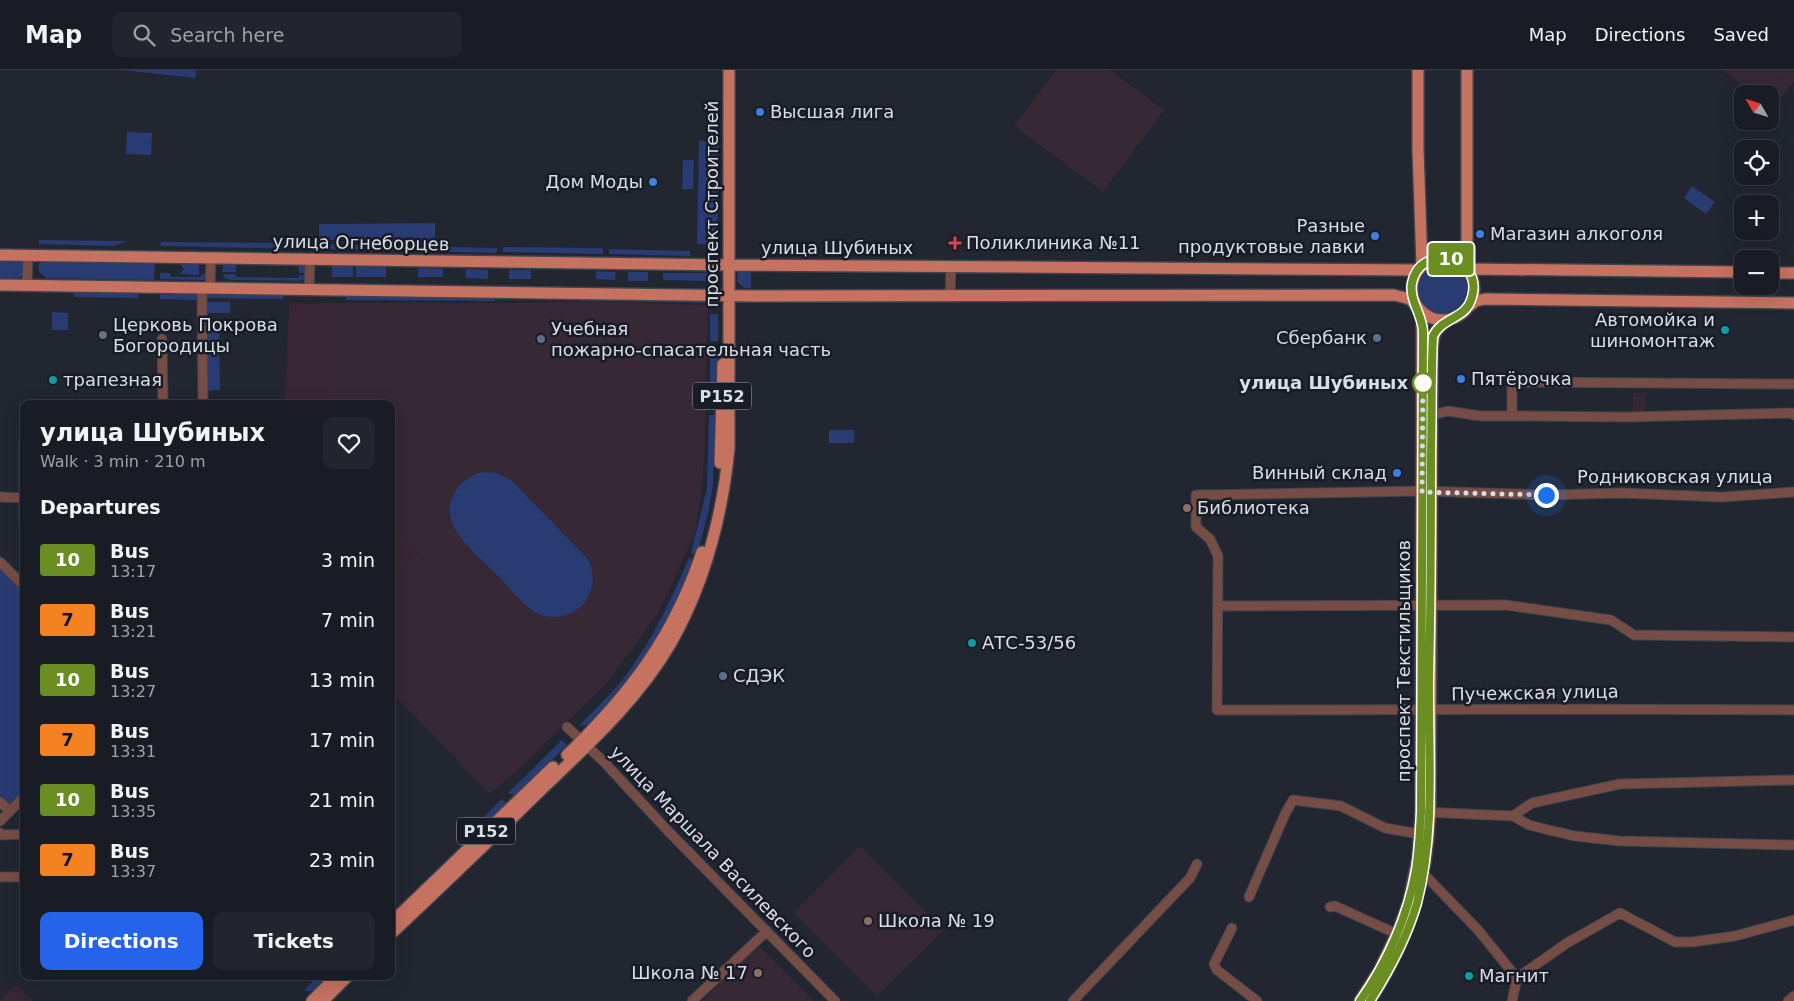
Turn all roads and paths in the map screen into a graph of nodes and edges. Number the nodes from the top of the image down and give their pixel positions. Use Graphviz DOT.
graph roads {
  1 [pos="721,70"];
  2 [pos="729,70"];
  3 [pos="1418,70"];
  4 [pos="1466,70"];
  5 [pos="0,256"];
  6 [pos="28,256"];
  7 [pos="210,258"];
  8 [pos="310,260"];
  9 [pos="726,265"];
  10 [pos="951,267"];
  11 [pos="1420,268"];
  12 [pos="1467,269"];
  13 [pos="1734,272"];
  14 [pos="1779,273"];
  15 [pos="1794,273"];
  16 [pos="0,285"];
  17 [pos="28,285"];
  18 [pos="206,288"];
  19 [pos="309,289"];
  20 [pos="726,295"];
  21 [pos="950,296"];
  22 [pos="1794,303"];
  23 [pos="1417,307"];
  24 [pos="1467,308"];
  25 [pos="1450,319"];
  26 [pos="162,339"];
  27 [pos="1794,384"];
  28 [pos="163,400"];
  29 [pos="203,400"];
  30 [pos="1432,415"];
  31 [pos="1794,415"];
  32 [pos="1512,416"];
  33 [pos="1427,492"];
  34 [pos="1794,492"];
  35 [pos="20,494"];
  36 [pos="0,497"];
  37 [pos="0,562"];
  38 [pos="20,582"];
  39 [pos="1426,605"];
  40 [pos="1219,606"];
  41 [pos="1794,637"];
  42 [pos="1425,710"];
  43 [pos="1794,710"];
  44 [pos="567,727"];
  45 [pos="584,743"];
  46 [pos="1794,780"];
  47 [pos="20,801"];
  48 [pos="0,802"];
  49 [pos="10,811"];
  50 [pos="1426,812"];
  51 [pos="1513,816"];
  52 [pos="0,821"];
  53 [pos="0,833"];
  54 [pos="20,834"];
  55 [pos="1419,834"];
  56 [pos="1794,845"];
  57 [pos="1196,864"];
  58 [pos="1420,873"];
  59 [pos="0,877"];
  60 [pos="20,877"];
  61 [pos="1249,897"];
  62 [pos="1330,907"];
  63 [pos="395,919"];
  64 [pos="1794,920"];
  65 [pos="1232,928"];
  66 [pos="395,930"];
  67 [pos="767,931"];
  68 [pos="1397,934"];
  69 [pos="1517,978"];
  70 [pos="333,980"];
  71 [pos="344,980"];
  72 [pos="1080,993"];
  73 [pos="1794,996"];
  74 [pos="312,1001"];
  75 [pos="323,1001"];
  76 [pos="692,1001"];
  77 [pos="835,1001"];
  78 [pos="1073,1001"];
  79 [pos="1088,1001"];
  80 [pos="1257,1001"];
  81 [pos="1360,1001"];
  82 [pos="1370,1001"];
  83 [pos="1512,1001"];
  84 [pos="1788,1001"];
  1 -- 9 [label="main road, проспект Строителей / Р152"];
  2 -- 9 [label="main road, проспект Строителей / Р152"];
  3 -- 11 [label="main road"];
  4 -- 12 [label="main road"];
  5 -- 6 [label="main road, улица Огнеборцев"];
  6 -- 7 [label="main road, улица Огнеборцев"];
  6 -- 17 [label="street"];
  7 -- 8 [label="main road, улица Огнеборцев"];
  7 -- 18 [label="street"];
  8 -- 9 [label="main road, улица Огнеборцев"];
  8 -- 19 [label="street"];
  9 -- 10 [label="main road, улица Шубиных"];
  9 -- 20 [label="main road, проспект Строителей / Р152"];
  10 -- 11 [label="main road, улица Шубиных"];
  10 -- 21 [label="street"];
  11 -- 12 [label="main road"];
  11 -- 23 [label="main road"];
  12 -- 13 [label="main road"];
  12 -- 24 [label="main road"];
  14 -- 15 [label="main road"];
  16 -- 17 [label="main road"];
  17 -- 18 [label="main road"];
  18 -- 19 [label="main road"];
  18 -- 29 [label="street"];
  19 -- 20 [label="main road"];
  20 -- 21 [label="main road"];
  20 -- 45 [label="main road, проспект Строителей / Р152"];
  21 -- 23 [label="main road"];
  22 -- 24 [label="main road"];
  23 -- 25 [label="main road"];
  23 -- 33 [label="main road, проспект Текстильщиков"];
  24 -- 25 [label="main road"];
  25 -- 30 [label="main road, проспект Текстильщиков"];
  26 -- 28 [label="street"];
  27 -- 32 [label="street"];
  30 -- 32 [label="street"];
  30 -- 33 [label="main road, проспект Текстильщиков"];
  31 -- 32 [label="street"];
  33 -- 34 [label="street, Родниковская улица"];
  33 -- 39 [label="main road, проспект Текстильщиков"];
  33 -- 40 [label="street, Родниковская улица"];
  35 -- 36 [label="street"];
  37 -- 38 [label="street"];
  39 -- 40 [label="street"];
  39 -- 41 [label="street"];
  39 -- 42 [label="main road, проспект Текстильщиков"];
  40 -- 42 [label="street, Пучежская улица"];
  42 -- 43 [label="street, Пучежская улица"];
  42 -- 50 [label="main road, проспект Текстильщиков"];
  44 -- 45 [label="street, улица Маршала Василевского"];
  45 -- 63 [label="main road, проспект Строителей / Р152"];
  45 -- 66 [label="main road, проспект Строителей / Р152"];
  45 -- 67 [label="street, улица Маршала Василевского"];
  46 -- 51 [label="street"];
  47 -- 49 [label="street"];
  48 -- 49 [label="street"];
  49 -- 52 [label="street"];
  50 -- 51 [label="street"];
  50 -- 55 [label="main road, проспект Текстильщиков"];
  50 -- 58 [label="main road, проспект Текстильщиков"];
  51 -- 56 [label="street"];
  53 -- 54 [label="street"];
  55 -- 58 [label="main road, проспект Текстильщиков"];
  55 -- 61 [label="street"];
  57 -- 72 [label="street"];
  58 -- 68 [label="main road, проспект Текстильщиков"];
  58 -- 69 [label="street"];
  58 -- 82 [label="main road, проспект Текстильщиков"];
  59 -- 60 [label="street"];
  62 -- 68 [label="street"];
  64 -- 69 [label="street"];
  65 -- 80 [label="street"];
  67 -- 76 [label="street"];
  67 -- 77 [label="street, улица Маршала Василевского"];
  68 -- 81 [label="main road, проспект Текстильщиков"];
  69 -- 83 [label="street"];
  70 -- 74 [label="main road"];
  71 -- 75 [label="main road"];
  72 -- 78 [label="street"];
  72 -- 79 [label="street"];
  73 -- 84 [label="street"];
}
